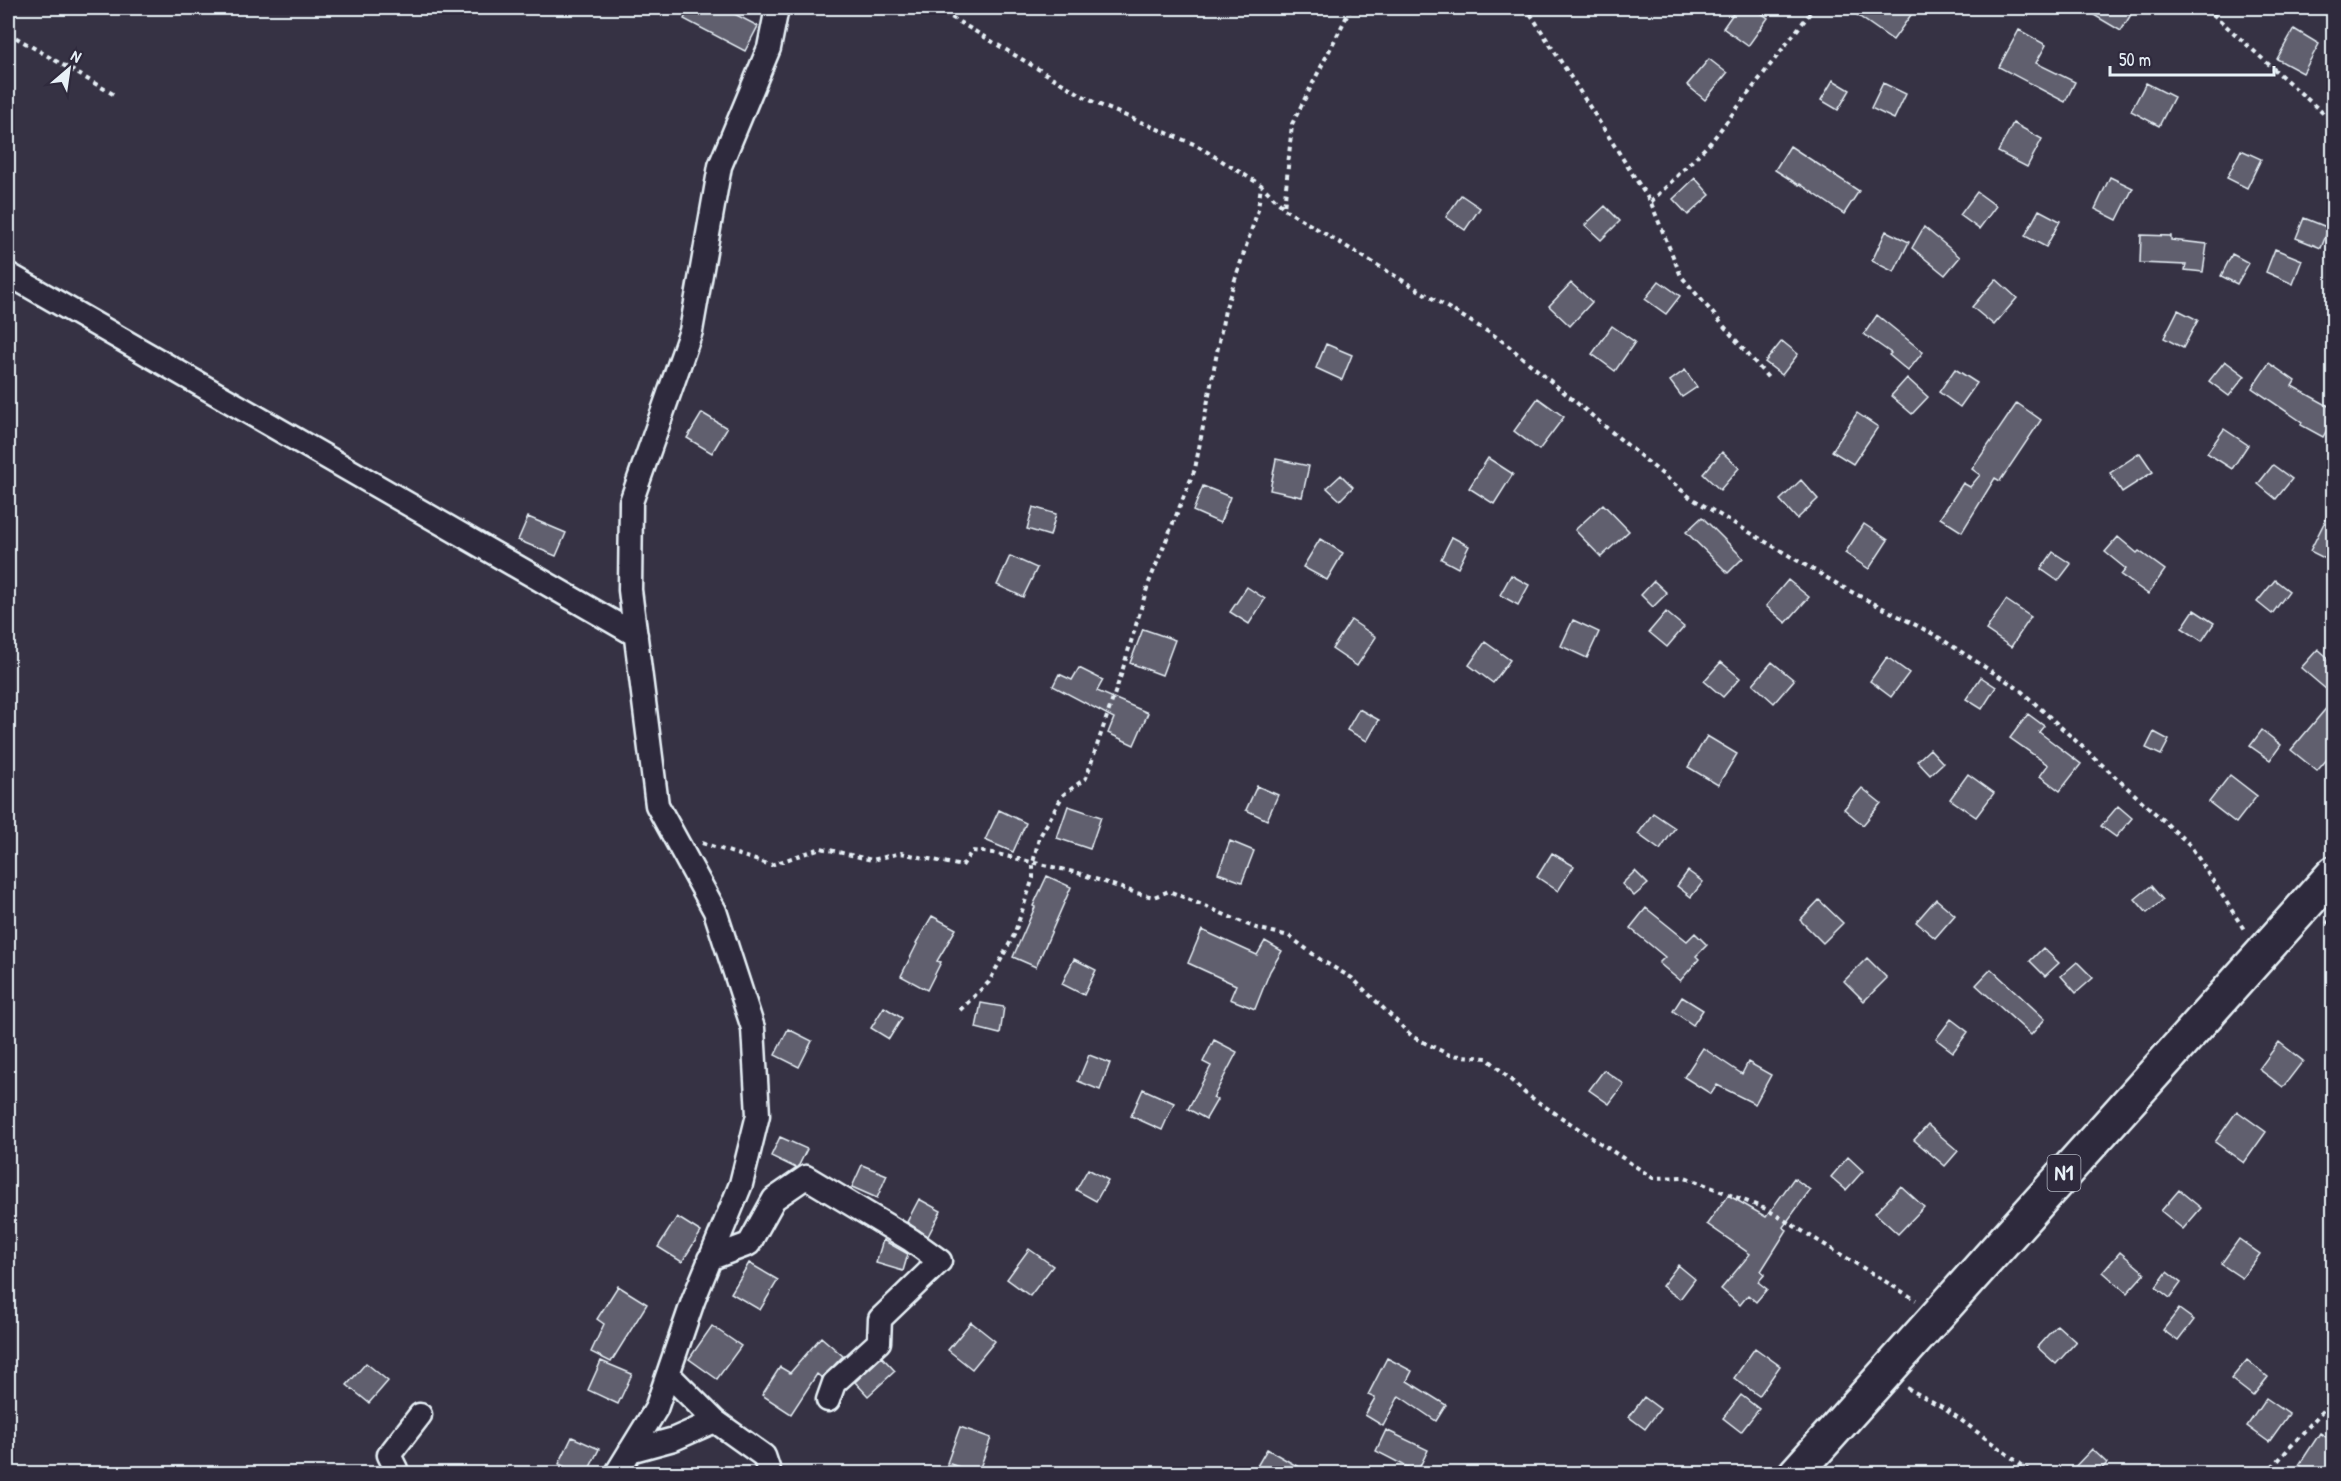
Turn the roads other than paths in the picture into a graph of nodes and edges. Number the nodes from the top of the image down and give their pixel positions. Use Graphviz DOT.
graph roads {
  1 [pos="777,8"];
  2 [pos="8,274"];
  3 [pos="636,636"];
  4 [pos="2334,873"];
  5 [pos="709,1259"];
  6 [pos="669,1375"];
  7 [pos="828,1400"];
  8 [pos="420,1415"];
  9 [pos="715,1421"];
  10 [pos="630,1451"];
  11 [pos="393,1473"];
  12 [pos="616,1473"];
  13 [pos="770,1473"];
  14 [pos="1795,1473"];
  1 -- 3 [label="street"];
  2 -- 3 [label="street"];
  3 -- 5 [label="street"];
  4 -- 14 [label="highway, N1"];
  5 -- 6 [label="street"];
  5 -- 7 [label="street"];
  6 -- 9 [label="street"];
  6 -- 10 [label="street"];
  8 -- 11 [label="street"];
  9 -- 10 [label="street"];
  9 -- 13 [label="street"];
  10 -- 12 [label="street"];
}
